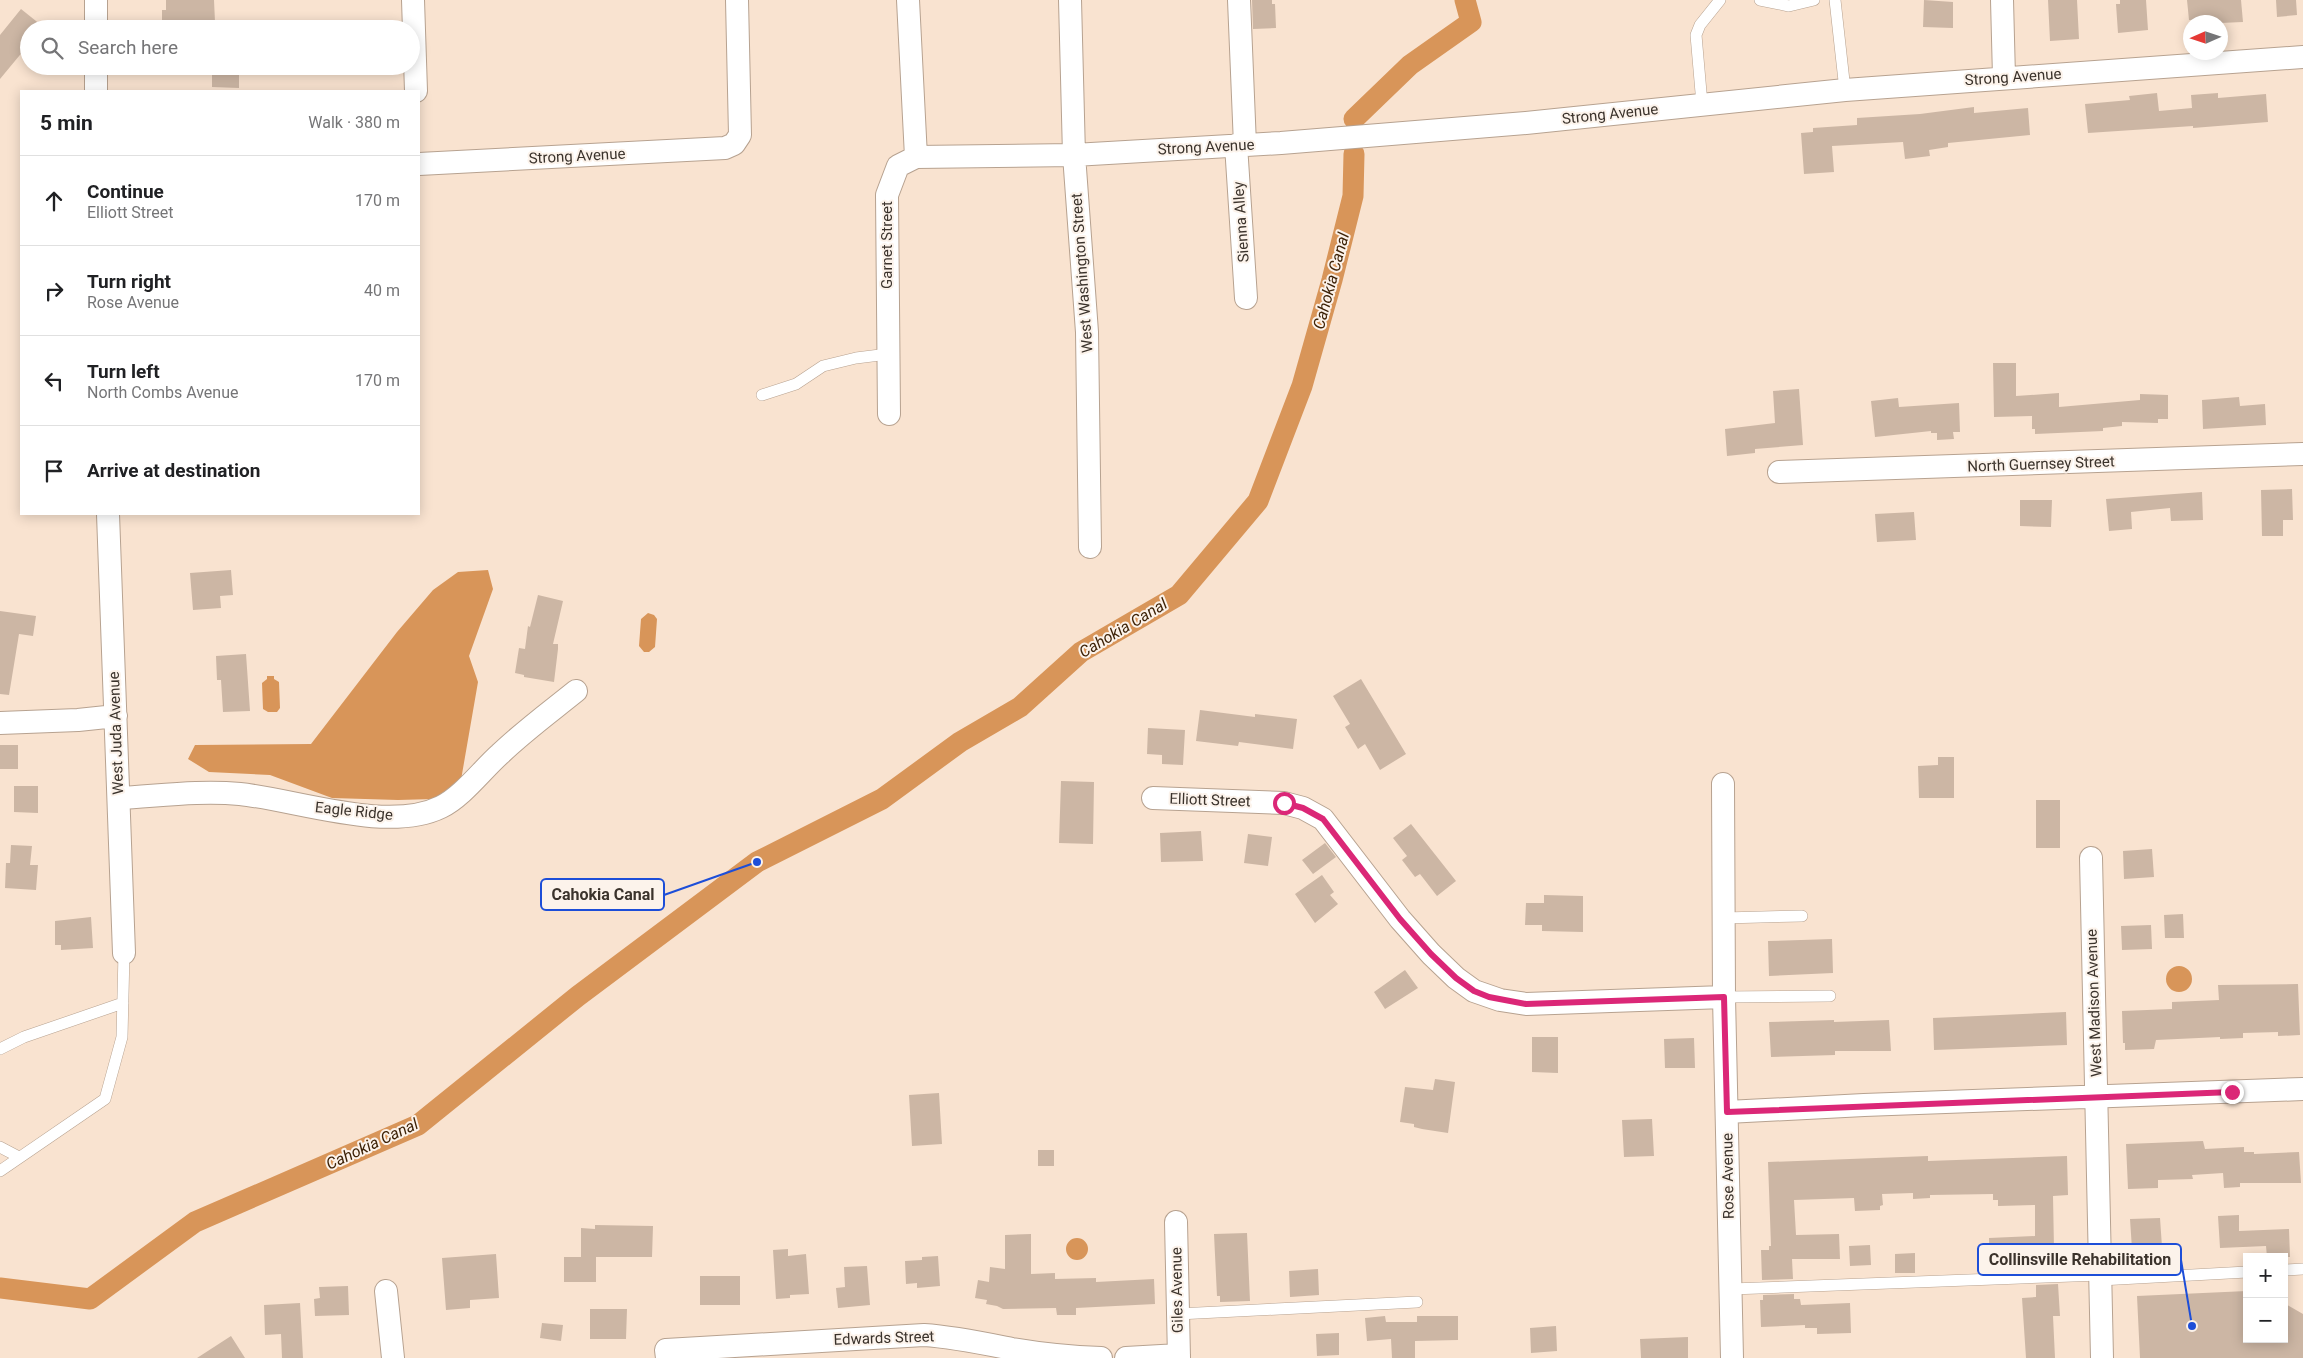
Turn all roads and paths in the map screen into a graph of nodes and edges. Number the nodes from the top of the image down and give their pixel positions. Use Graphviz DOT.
graph roads {
  1 [pos="96,0"];
  2 [pos="412,0"];
  3 [pos="738,0"];
  4 [pos="908,0"];
  5 [pos="1070,0"];
  6 [pos="1239,0"];
  7 [pos="1720,0"];
  8 [pos="1760,0"];
  9 [pos="1814,0"];
  10 [pos="1835,0"];
  11 [pos="2002,0"];
  12 [pos="96,20"];
  13 [pos="413,20"];
  14 [pos="2303,57"];
  15 [pos="96,75"];
  16 [pos="415,75"];
  17 [pos="2004,77"];
  18 [pos="96,90"];
  19 [pos="416,90"];
  20 [pos="1845,90"];
  21 [pos="1702,104"];
  22 [pos="1241,145"];
  23 [pos="1074,155"];
  24 [pos="916,157"];
  25 [pos="420,164"];
  26 [pos="1246,298"];
  27 [pos="888,354"];
  28 [pos="762,396"];
  29 [pos="889,414"];
  30 [pos="2303,454"];
  31 [pos="1779,472"];
  32 [pos="108,515"];
  33 [pos="1090,546"];
  34 [pos="576,691"];
  35 [pos="116,716"];
  36 [pos="0,723"];
  37 [pos="1723,784"];
  38 [pos="119,798"];
  39 [pos="1153,798"];
  40 [pos="2091,858"];
  41 [pos="1802,916"];
  42 [pos="1724,918"];
  43 [pos="124,952"];
  44 [pos="1830,996"];
  45 [pos="1724,997"];
  46 [pos="123,1004"];
  47 [pos="0,1049"];
  48 [pos="2303,1089"];
  49 [pos="2096,1096"];
  50 [pos="1727,1112"];
  51 [pos="0,1147"];
  52 [pos="18,1157"];
  53 [pos="0,1171"];
  54 [pos="1176,1222"];
  55 [pos="2303,1269"];
  56 [pos="2288,1270"];
  57 [pos="2243,1272"];
  58 [pos="2100,1277"];
  59 [pos="1731,1289"];
  60 [pos="386,1291"];
  61 [pos="1417,1302"];
  62 [pos="1178,1314"];
  63 [pos="667,1354"];
  64 [pos="1179,1357"];
  65 [pos="393,1358"];
  66 [pos="1100,1358"];
  67 [pos="1126,1358"];
  68 [pos="1732,1358"];
  69 [pos="2102,1358"];
  1 -- 12 [label="street"];
  2 -- 13 [label="street"];
  3 -- 25 [label="street, Strong Avenue"];
  4 -- 24 [label="street"];
  5 -- 23 [label="street, West Washington Street"];
  6 -- 22 [label="street, Sienna Alley"];
  7 -- 21 [label="lane"];
  8 -- 9 [label="lane"];
  10 -- 20 [label="lane"];
  11 -- 17 [label="street"];
  14 -- 17 [label="street, Strong Avenue"];
  15 -- 18 [label="street"];
  16 -- 19 [label="street"];
  17 -- 20 [label="street, Strong Avenue"];
  20 -- 21 [label="street, Strong Avenue"];
  21 -- 22 [label="street, Strong Avenue"];
  22 -- 23 [label="street, Strong Avenue"];
  22 -- 26 [label="street, Sienna Alley"];
  23 -- 24 [label="street, Strong Avenue"];
  23 -- 33 [label="street, West Washington Street"];
  24 -- 27 [label="street, Garnet Street"];
  27 -- 28 [label="lane"];
  27 -- 29 [label="street, Garnet Street"];
  30 -- 31 [label="street, North Guernsey Street"];
  32 -- 35 [label="street, West Juda Avenue"];
  34 -- 38 [label="street, Eagle Ridge"];
  35 -- 36 [label="street"];
  35 -- 38 [label="street, West Juda Avenue"];
  37 -- 42 [label="street, Rose Avenue"];
  38 -- 43 [label="street, West Juda Avenue"];
  39 -- 45 [label="street, Elliott Street"];
  40 -- 49 [label="street, West Madison Avenue"];
  41 -- 42 [label="lane"];
  42 -- 45 [label="street, Rose Avenue"];
  43 -- 46 [label="lane"];
  44 -- 45 [label="lane"];
  45 -- 50 [label="street, Rose Avenue"];
  46 -- 47 [label="lane"];
  46 -- 52 [label="lane"];
  48 -- 49 [label="street"];
  49 -- 50 [label="street"];
  49 -- 58 [label="street, West Madison Avenue"];
  50 -- 59 [label="street, Rose Avenue"];
  51 -- 52 [label="lane"];
  52 -- 53 [label="lane"];
  54 -- 62 [label="street, Giles Avenue"];
  55 -- 56 [label="lane"];
  57 -- 58 [label="lane"];
  58 -- 59 [label="lane"];
  58 -- 69 [label="street, West Madison Avenue"];
  59 -- 68 [label="street, Rose Avenue"];
  60 -- 65 [label="street"];
  61 -- 62 [label="lane"];
  62 -- 64 [label="street, Giles Avenue"];
  63 -- 66 [label="street, Edwards Street"];
  64 -- 67 [label="street"];
}
